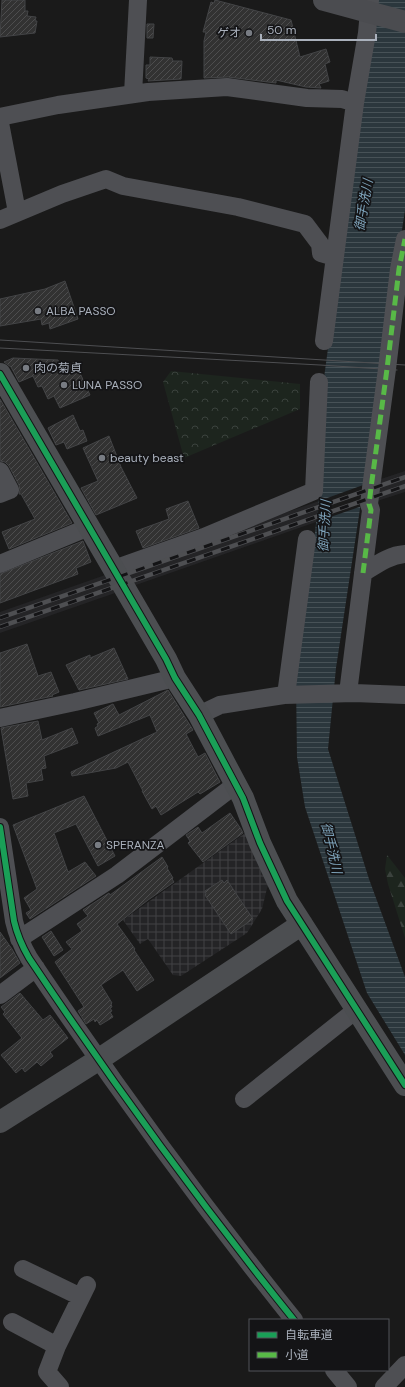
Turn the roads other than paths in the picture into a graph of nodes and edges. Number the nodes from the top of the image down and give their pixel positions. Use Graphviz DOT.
graph roads {
  1 [pos="138,0"];
  2 [pos="324,0"];
  3 [pos="370,8"];
  4 [pos="405,22"];
  5 [pos="133,94"];
  6 [pos="355,103"];
  7 [pos="0,117"];
  8 [pos="0,123"];
  9 [pos="17,212"];
  10 [pos="0,220"];
  11 [pos="405,239"];
  12 [pos="335,256"];
  13 [pos="324,341"];
  14 [pos="0,374"];
  15 [pos="319,382"];
  16 [pos="0,471"];
  17 [pos="0,494"];
  18 [pos="89,527"];
  19 [pos="308,539"];
  20 [pos="405,554"];
  21 [pos="0,564"];
  22 [pos="114,569"];
  23 [pos="363,573"];
  24 [pos="175,678"];
  25 [pos="345,693"];
  26 [pos="289,695"];
  27 [pos="405,695"];
  28 [pos="199,715"];
  29 [pos="0,718"];
  30 [pos="235,785"];
  31 [pos="0,827"];
  32 [pos="302,924"];
  33 [pos="19,939"];
  34 [pos="36,968"];
  35 [pos="0,995"];
  36 [pos="356,1010"];
  37 [pos="98,1060"];
  38 [pos="405,1085"];
  39 [pos="244,1099"];
  40 [pos="0,1122"];
  41 [pos="24,1269"];
  42 [pos="293,1319"];
  43 [pos="12,1322"];
  44 [pos="57,1346"];
  45 [pos="405,1365"];
  46 [pos="335,1371"];
  47 [pos="60,1387"];
  48 [pos="348,1387"];
  49 [pos="384,1387"];
  1 -- 5 [label="street"];
  2 -- 3 [label="highway"];
  3 -- 4 [label="highway"];
  3 -- 6 [label="street"];
  5 -- 6 [label="street"];
  5 -- 7 [label="street"];
  6 -- 12 [label="street"];
  8 -- 9 [label="street"];
  9 -- 10 [label="street"];
  9 -- 12 [label="street"];
  11 -- 23 [label="street"];
  12 -- 13 [label="street"];
  14 -- 18 [label="street"];
  15 -- 22 [label="street"];
  16 -- 17 [label="street"];
  18 -- 21 [label="street"];
  18 -- 22 [label="street"];
  19 -- 26 [label="street"];
  20 -- 23 [label="street"];
  22 -- 24 [label="street"];
  23 -- 25 [label="street"];
  24 -- 28 [label="street"];
  24 -- 29 [label="street"];
  25 -- 26 [label="street"];
  25 -- 27 [label="street"];
  26 -- 28 [label="street"];
  28 -- 30 [label="street"];
  30 -- 32 [label="street"];
  30 -- 33 [label="street"];
  31 -- 33 [label="street"];
  32 -- 36 [label="street"];
  32 -- 37 [label="street"];
  33 -- 34 [label="street"];
  34 -- 35 [label="street"];
  34 -- 37 [label="street"];
  36 -- 38 [label="street"];
  36 -- 39 [label="street"];
  37 -- 40 [label="street"];
  37 -- 42 [label="street"];
  41 -- 44 [label="street"];
  43 -- 44 [label="street"];
  44 -- 47 [label="street"];
  45 -- 49 [label="street"];
  46 -- 48 [label="street"];
}
